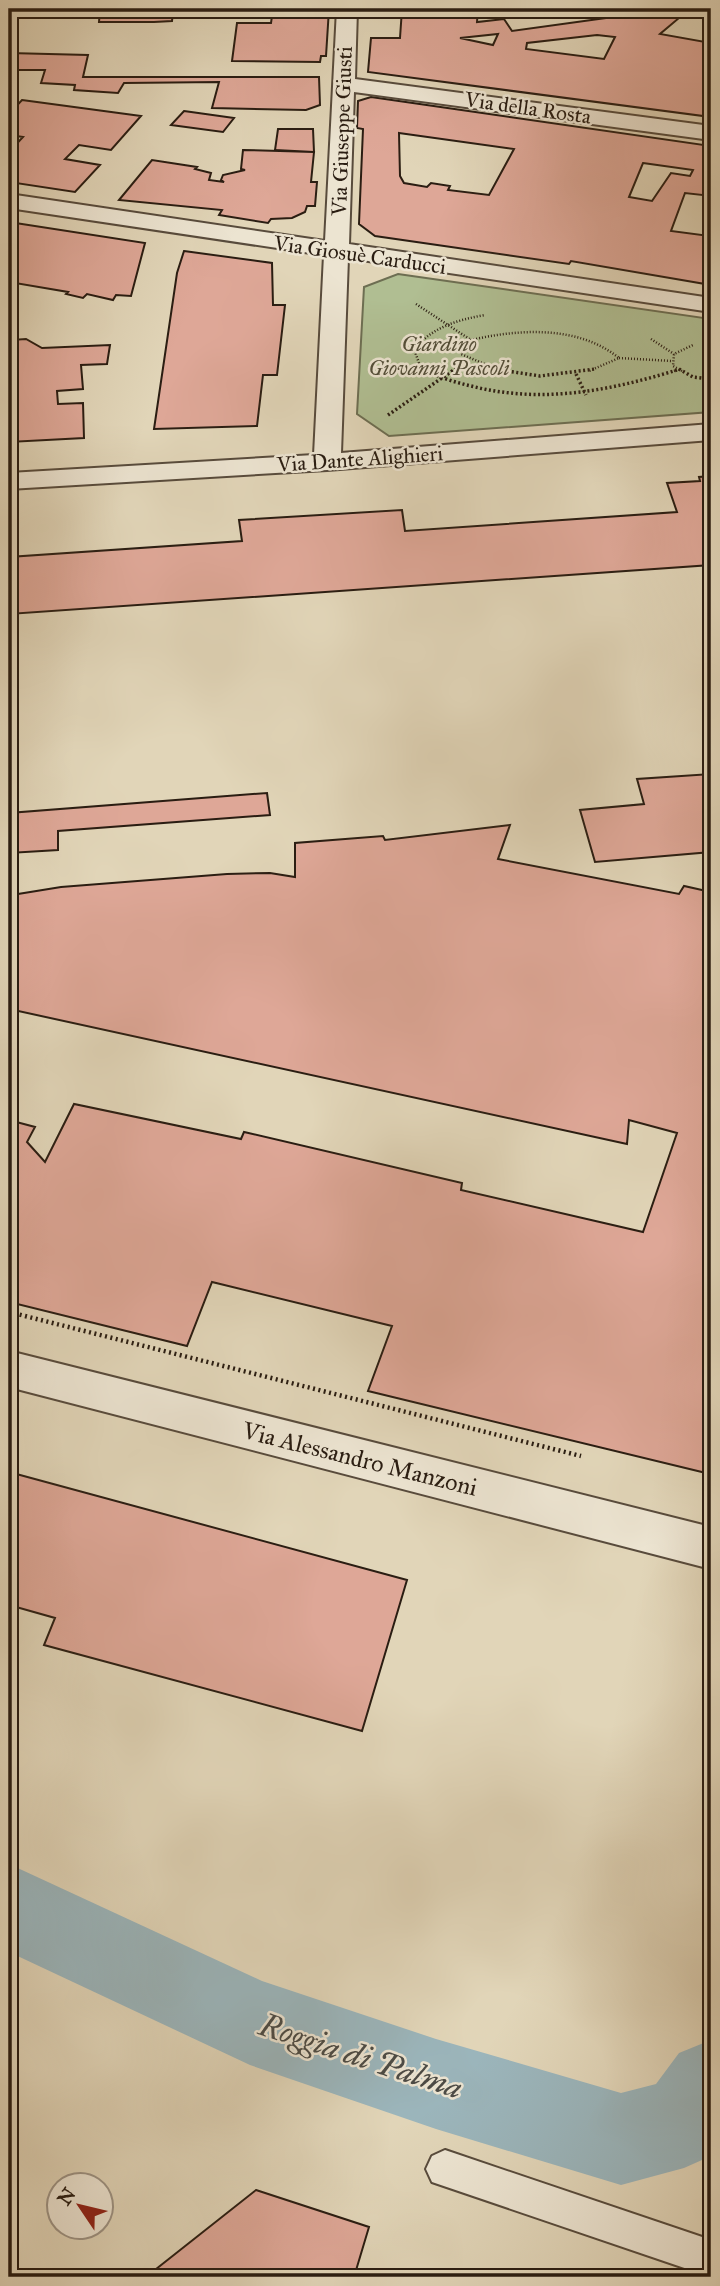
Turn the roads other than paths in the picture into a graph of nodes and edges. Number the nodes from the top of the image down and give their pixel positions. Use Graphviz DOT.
graph roads {
  1 [pos="347,9"];
  2 [pos="344,84"];
  3 [pos="711,133"];
  4 [pos="9,201"];
  5 [pos="337,252"];
  6 [pos="711,305"];
  7 [pos="711,432"];
  8 [pos="327,462"];
  9 [pos="9,481"];
  10 [pos="9,1370"];
  11 [pos="711,1548"];
  12 [pos="444,2169"];
  13 [pos="711,2259"];
  1 -- 2 [label="street, Via Giuseppe Giusti"];
  2 -- 3 [label="street, Via della Rosta"];
  2 -- 5 [label="street, Via Giuseppe Giusti"];
  4 -- 5 [label="street, Via Giosuè Carducci"];
  5 -- 6 [label="street, Via Giosuè Carducci"];
  5 -- 8 [label="street, Via Giuseppe Giusti"];
  7 -- 8 [label="street, Via Dante Alighieri"];
  8 -- 9 [label="street, Via Dante Alighieri"];
  10 -- 11 [label="street, Via Alessandro Manzoni"];
  12 -- 13 [label="lane"];
}
